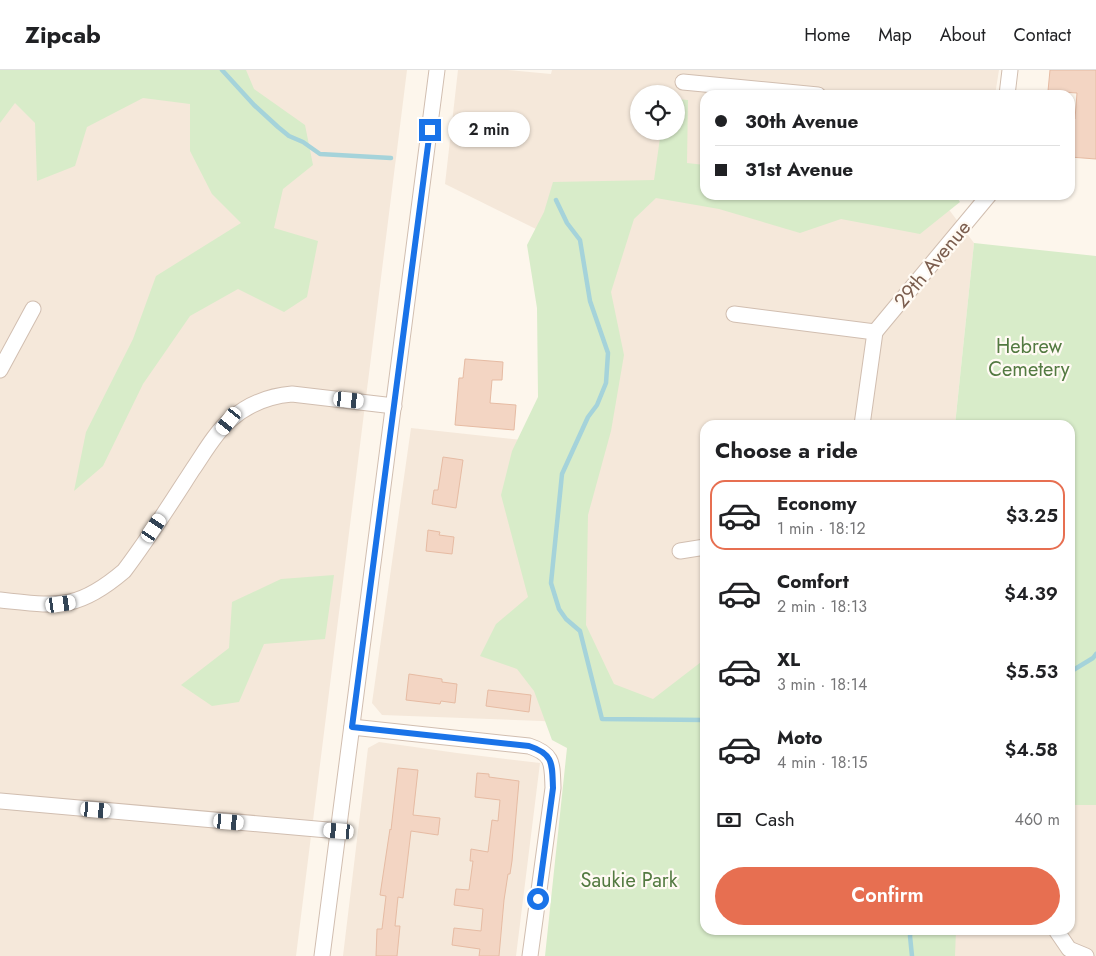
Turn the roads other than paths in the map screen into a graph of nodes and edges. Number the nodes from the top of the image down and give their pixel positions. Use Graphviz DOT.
graph roads {
  1 [pos="437,70"];
  2 [pos="1010,70"];
  3 [pos="683,82"];
  4 [pos="766,90"];
  5 [pos="1008,90"];
  6 [pos="985,200"];
  7 [pos="33,309"];
  8 [pos="734,314"];
  9 [pos="875,332"];
  10 [pos="0,370"];
  11 [pos="394,406"];
  12 [pos="863,420"];
  13 [pos="700,548"];
  14 [pos="680,551"];
  15 [pos="0,600"];
  16 [pos="352,727"];
  17 [pos="0,801"];
  18 [pos="339,831"];
  19 [pos="1059,935"];
  20 [pos="322,956"];
  21 [pos="530,956"];
  22 [pos="1086,956"];
  1 -- 11 [label="street"];
  2 -- 5 [label="street"];
  3 -- 4 [label="street"];
  6 -- 9 [label="street, 29th Avenue"];
  7 -- 10 [label="street"];
  8 -- 9 [label="street"];
  9 -- 12 [label="street"];
  11 -- 15 [label="street"];
  11 -- 16 [label="street"];
  13 -- 14 [label="street"];
  16 -- 18 [label="street"];
  16 -- 21 [label="street"];
  17 -- 18 [label="street"];
  18 -- 20 [label="street"];
  19 -- 22 [label="street"];
}
